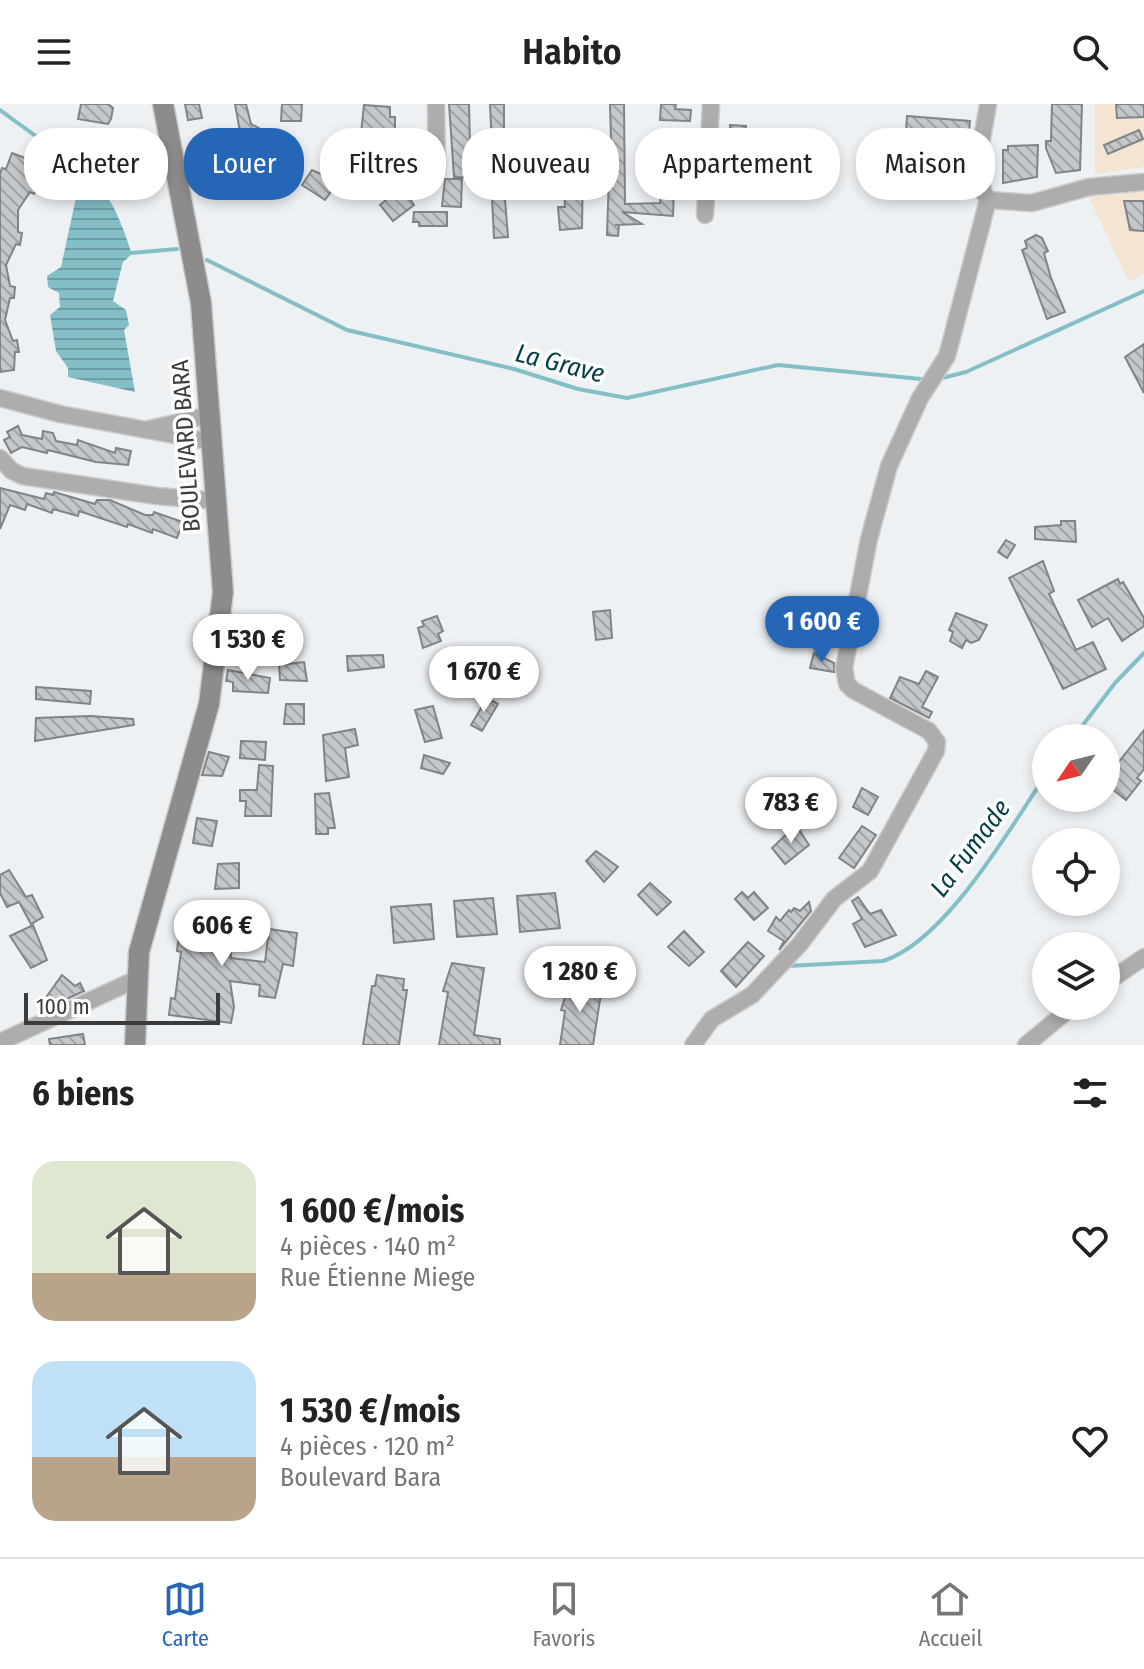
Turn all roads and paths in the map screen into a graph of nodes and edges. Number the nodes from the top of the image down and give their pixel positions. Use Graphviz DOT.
graph roads {
  1 [pos="163,104"];
  2 [pos="436,104"];
  3 [pos="711,104"];
  4 [pos="988,104"];
  5 [pos="436,128"];
  6 [pos="984,128"];
  7 [pos="1144,182"];
  8 [pos="988,200"];
  9 [pos="705,215"];
  10 [pos="0,398"];
  11 [pos="204,415"];
  12 [pos="144,430"];
  13 [pos="206,442"];
  14 [pos="0,458"];
  15 [pos="210,500"];
  16 [pos="1144,957"];
  17 [pos="1120,973"];
  18 [pos="137,979"];
  19 [pos="1056,1020"];
  20 [pos="0,1042"];
  21 [pos="135,1045"];
  22 [pos="693,1045"];
  23 [pos="1026,1045"];
  1 -- 11 [label="street, BOULEVARD BARA"];
  2 -- 5 [label="street"];
  3 -- 9 [label="street"];
  4 -- 6 [label="street"];
  7 -- 8 [label="street"];
  8 -- 22 [label="street"];
  10 -- 12 [label="street"];
  11 -- 12 [label="street"];
  11 -- 13 [label="street, BOULEVARD BARA"];
  12 -- 13 [label="street"];
  13 -- 15 [label="street, BOULEVARD BARA"];
  14 -- 15 [label="street"];
  15 -- 18 [label="street, BOULEVARD BARA"];
  16 -- 17 [label="street"];
  18 -- 20 [label="street"];
  18 -- 21 [label="street, BOULEVARD BARA"];
  19 -- 23 [label="street"];
}
